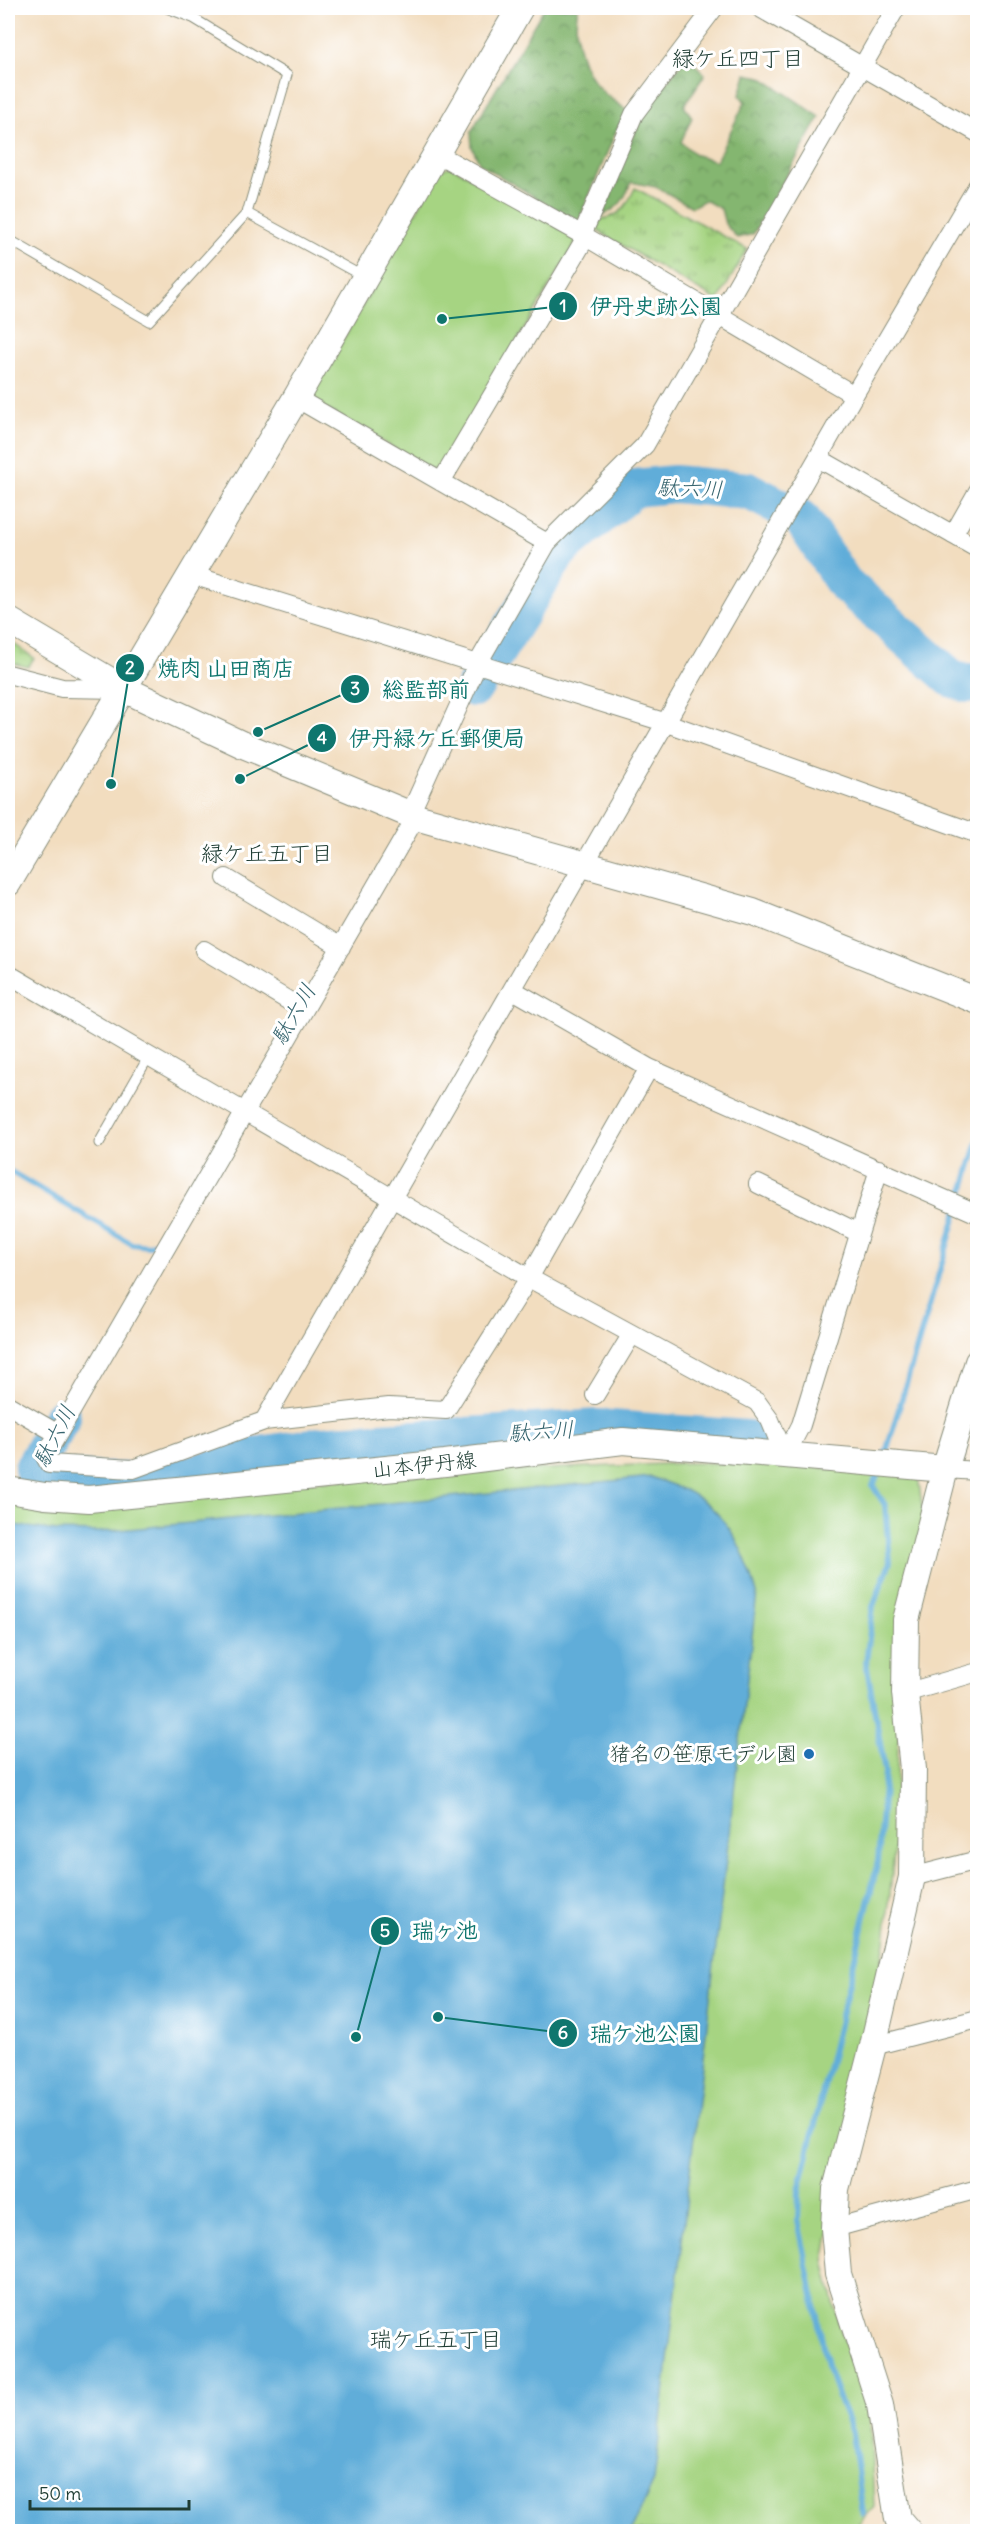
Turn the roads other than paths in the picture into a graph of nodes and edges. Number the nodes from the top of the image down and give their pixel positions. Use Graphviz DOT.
graph roads {
  1 [pos="167,8"];
  2 [pos="520,8"];
  3 [pos="714,8"];
  4 [pos="760,8"];
  5 [pos="896,8"];
  6 [pos="862,67"];
  7 [pos="978,133"];
  8 [pos="436,153"];
  9 [pos="978,185"];
  10 [pos="246,213"];
  11 [pos="584,236"];
  12 [pos="8,239"];
  13 [pos="364,277"];
  14 [pos="721,316"];
  15 [pos="854,395"];
  16 [pos="296,398"];
  17 [pos="818,458"];
  18 [pos="441,482"];
  19 [pos="978,491"];
  20 [pos="953,535"];
  21 [pos="547,543"];
  22 [pos="978,549"];
  23 [pos="192,575"];
  24 [pos="8,620"];
  25 [pos="478,663"];
  26 [pos="8,674"];
  27 [pos="124,689"];
  28 [pos="667,723"];
  29 [pos="413,816"];
  30 [pos="978,834"];
  31 [pos="587,863"];
  32 [pos="225,878"];
  33 [pos="8,883"];
  34 [pos="336,943"];
  35 [pos="204,950"];
  36 [pos="8,974"];
  37 [pos="513,990"];
  38 [pos="978,1001"];
  39 [pos="304,1010"];
  40 [pos="149,1056"];
  41 [pos="649,1068"];
  42 [pos="241,1109"];
  43 [pos="99,1143"];
  44 [pos="879,1169"];
  45 [pos="758,1184"];
  46 [pos="394,1198"];
  47 [pos="978,1214"];
  48 [pos="859,1233"];
  49 [pos="529,1278"];
  50 [pos="632,1334"];
  51 [pos="978,1362"];
  52 [pos="595,1395"];
  53 [pos="8,1405"];
  54 [pos="264,1421"];
  55 [pos="55,1432"];
  56 [pos="785,1456"];
  57 [pos="945,1469"];
  58 [pos="978,1471"];
  59 [pos="8,1490"];
  60 [pos="978,1672"];
  61 [pos="905,1693"];
  62 [pos="978,1860"];
  63 [pos="912,1877"];
  64 [pos="978,2019"];
  65 [pos="873,2046"];
  66 [pos="978,2189"];
  67 [pos="834,2228"];
  68 [pos="897,2528"];
  1 -- 10 [label="lane"];
  2 -- 8 [label="street"];
  3 -- 11 [label="street"];
  4 -- 6 [label="street"];
  5 -- 6 [label="street"];
  6 -- 7 [label="street"];
  6 -- 14 [label="street"];
  8 -- 11 [label="street"];
  8 -- 13 [label="street"];
  9 -- 15 [label="street"];
  10 -- 12 [label="lane"];
  10 -- 13 [label="lane"];
  11 -- 14 [label="street"];
  11 -- 18 [label="street"];
  13 -- 16 [label="street"];
  14 -- 15 [label="street"];
  14 -- 21 [label="street"];
  15 -- 17 [label="street"];
  16 -- 18 [label="street"];
  16 -- 23 [label="street"];
  17 -- 20 [label="street"];
  17 -- 28 [label="street"];
  18 -- 21 [label="street"];
  19 -- 20 [label="street"];
  20 -- 22 [label="street"];
  21 -- 25 [label="street"];
  23 -- 25 [label="street"];
  23 -- 27 [label="street"];
  24 -- 27 [label="street"];
  25 -- 28 [label="street"];
  25 -- 29 [label="street"];
  26 -- 27 [label="street"];
  27 -- 29 [label="street"];
  27 -- 33 [label="street"];
  28 -- 30 [label="street"];
  28 -- 31 [label="street"];
  29 -- 31 [label="street"];
  29 -- 34 [label="street"];
  31 -- 37 [label="street"];
  31 -- 38 [label="street"];
  32 -- 34 [label="street"];
  34 -- 39 [label="street"];
  35 -- 39 [label="street"];
  36 -- 40 [label="street"];
  37 -- 41 [label="street"];
  37 -- 46 [label="street"];
  39 -- 42 [label="street"];
  40 -- 42 [label="street"];
  40 -- 43 [label="lane"];
  41 -- 44 [label="street"];
  41 -- 49 [label="street"];
  42 -- 46 [label="street"];
  42 -- 55 [label="street"];
  44 -- 47 [label="street"];
  44 -- 48 [label="street"];
  45 -- 48 [label="street"];
  46 -- 49 [label="street"];
  46 -- 54 [label="street"];
  48 -- 56 [label="street"];
  49 -- 50 [label="street"];
  49 -- 54 [label="street"];
  50 -- 52 [label="street"];
  50 -- 56 [label="street"];
  51 -- 57 [label="street"];
  53 -- 55 [label="street"];
  54 -- 55 [label="street"];
  56 -- 57 [label="street, 山本伊丹線"];
  56 -- 59 [label="street, 山本伊丹線"];
  57 -- 58 [label="street"];
  57 -- 61 [label="street"];
  60 -- 61 [label="street"];
  61 -- 63 [label="street"];
  62 -- 63 [label="street"];
  63 -- 65 [label="street"];
  64 -- 65 [label="street"];
  65 -- 67 [label="street"];
  66 -- 67 [label="street"];
  67 -- 68 [label="street"];
}
